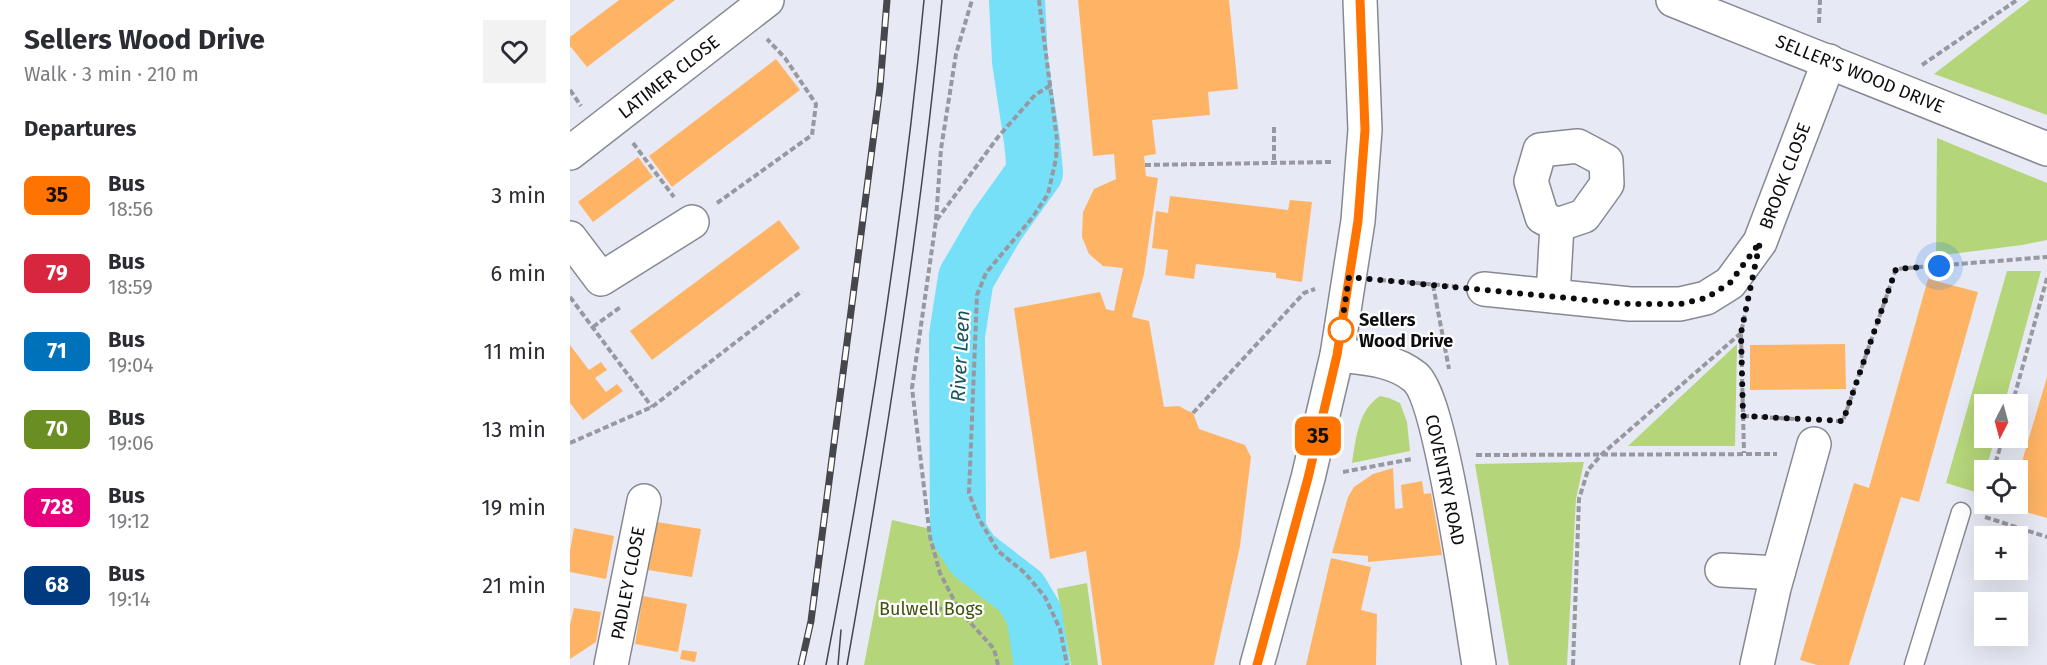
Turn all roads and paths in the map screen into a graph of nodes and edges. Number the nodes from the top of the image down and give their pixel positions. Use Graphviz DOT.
graph roads {
  1 [pos="972,0"];
  2 [pos="1039,0"];
  3 [pos="1360,0"];
  4 [pos="1673,0"];
  5 [pos="2017,0"];
  6 [pos="756,9"];
  7 [pos="1829,61"];
  8 [pos="1051,85"];
  9 [pos="1887,85"];
  10 [pos="1274,127"];
  11 [pos="2047,149"];
  12 [pos="570,153"];
  13 [pos="1362,162"];
  14 [pos="1274,163"];
  15 [pos="1145,165"];
  16 [pos="936,220"];
  17 [pos="692,222"];
  18 [pos="1557,225"];
  19 [pos="570,238"];
  20 [pos="2047,257"];
  21 [pos="1349,277"];
  22 [pos="2047,278"];
  23 [pos="1484,289"];
  24 [pos="802,291"];
  25 [pos="1553,296"];
  26 [pos="570,297"];
  27 [pos="1748,299"];
  28 [pos="1741,333"];
  29 [pos="1337,355"];
  30 [pos="2015,394"];
  31 [pos="652,407"];
  32 [pos="1192,414"];
  33 [pos="1743,416"];
  34 [pos="1814,435"];
  35 [pos="570,443"];
  36 [pos="1744,453"];
  37 [pos="1602,454"];
  38 [pos="1476,455"];
  39 [pos="644,501"];
  40 [pos="1961,512"];
  41 [pos="1981,516"];
  42 [pos="2047,537"];
  43 [pos="1722,570"];
  44 [pos="1779,573"];
  45 [pos="918,607"];
  46 [pos="959,610"];
  47 [pos="611,665"];
  48 [pos="998,665"];
  49 [pos="1067,665"];
  50 [pos="1257,665"];
  51 [pos="1479,665"];
  52 [pos="1573,665"];
  53 [pos="1757,665"];
  54 [pos="1914,665"];
  1 -- 16 [label="path"];
  2 -- 8 [label="path"];
  3 -- 13 [label="street"];
  4 -- 7 [label="street, SELLER'S WOOD DRIVE"];
  5 -- 9 [label="path"];
  6 -- 12 [label="street, LATIMER CLOSE"];
  6 -- 17 [label="path"];
  7 -- 9 [label="street, SELLER'S WOOD DRIVE"];
  7 -- 25 [label="street, BROOK CLOSE"];
  8 -- 16 [label="path"];
  8 -- 49 [label="path"];
  9 -- 11 [label="street, SELLER'S WOOD DRIVE"];
  10 -- 14 [label="path"];
  13 -- 14 [label="path"];
  13 -- 21 [label="street"];
  14 -- 15 [label="path"];
  16 -- 46 [label="path"];
  17 -- 19 [label="street"];
  18 -- 25 [label="street"];
  20 -- 34 [label="path"];
  21 -- 23 [label="path"];
  21 -- 29 [label="street"];
  21 -- 32 [label="path"];
  22 -- 30 [label="path"];
  23 -- 25 [label="street, BROOK CLOSE"];
  24 -- 31 [label="path"];
  26 -- 31 [label="path"];
  27 -- 28 [label="path"];
  28 -- 33 [label="path"];
  28 -- 37 [label="path"];
  29 -- 50 [label="street"];
  29 -- 51 [label="street, COVENTRY ROAD"];
  31 -- 35 [label="path"];
  33 -- 34 [label="path"];
  33 -- 36 [label="path"];
  34 -- 36 [label="path"];
  34 -- 44 [label="street"];
  36 -- 37 [label="path"];
  37 -- 38 [label="path"];
  37 -- 52 [label="path"];
  39 -- 47 [label="street, PADLEY CLOSE"];
  40 -- 54 [label="lane"];
  41 -- 42 [label="path"];
  43 -- 44 [label="street"];
  44 -- 53 [label="street"];
  45 -- 46 [label="path"];
  46 -- 48 [label="path"];
}
